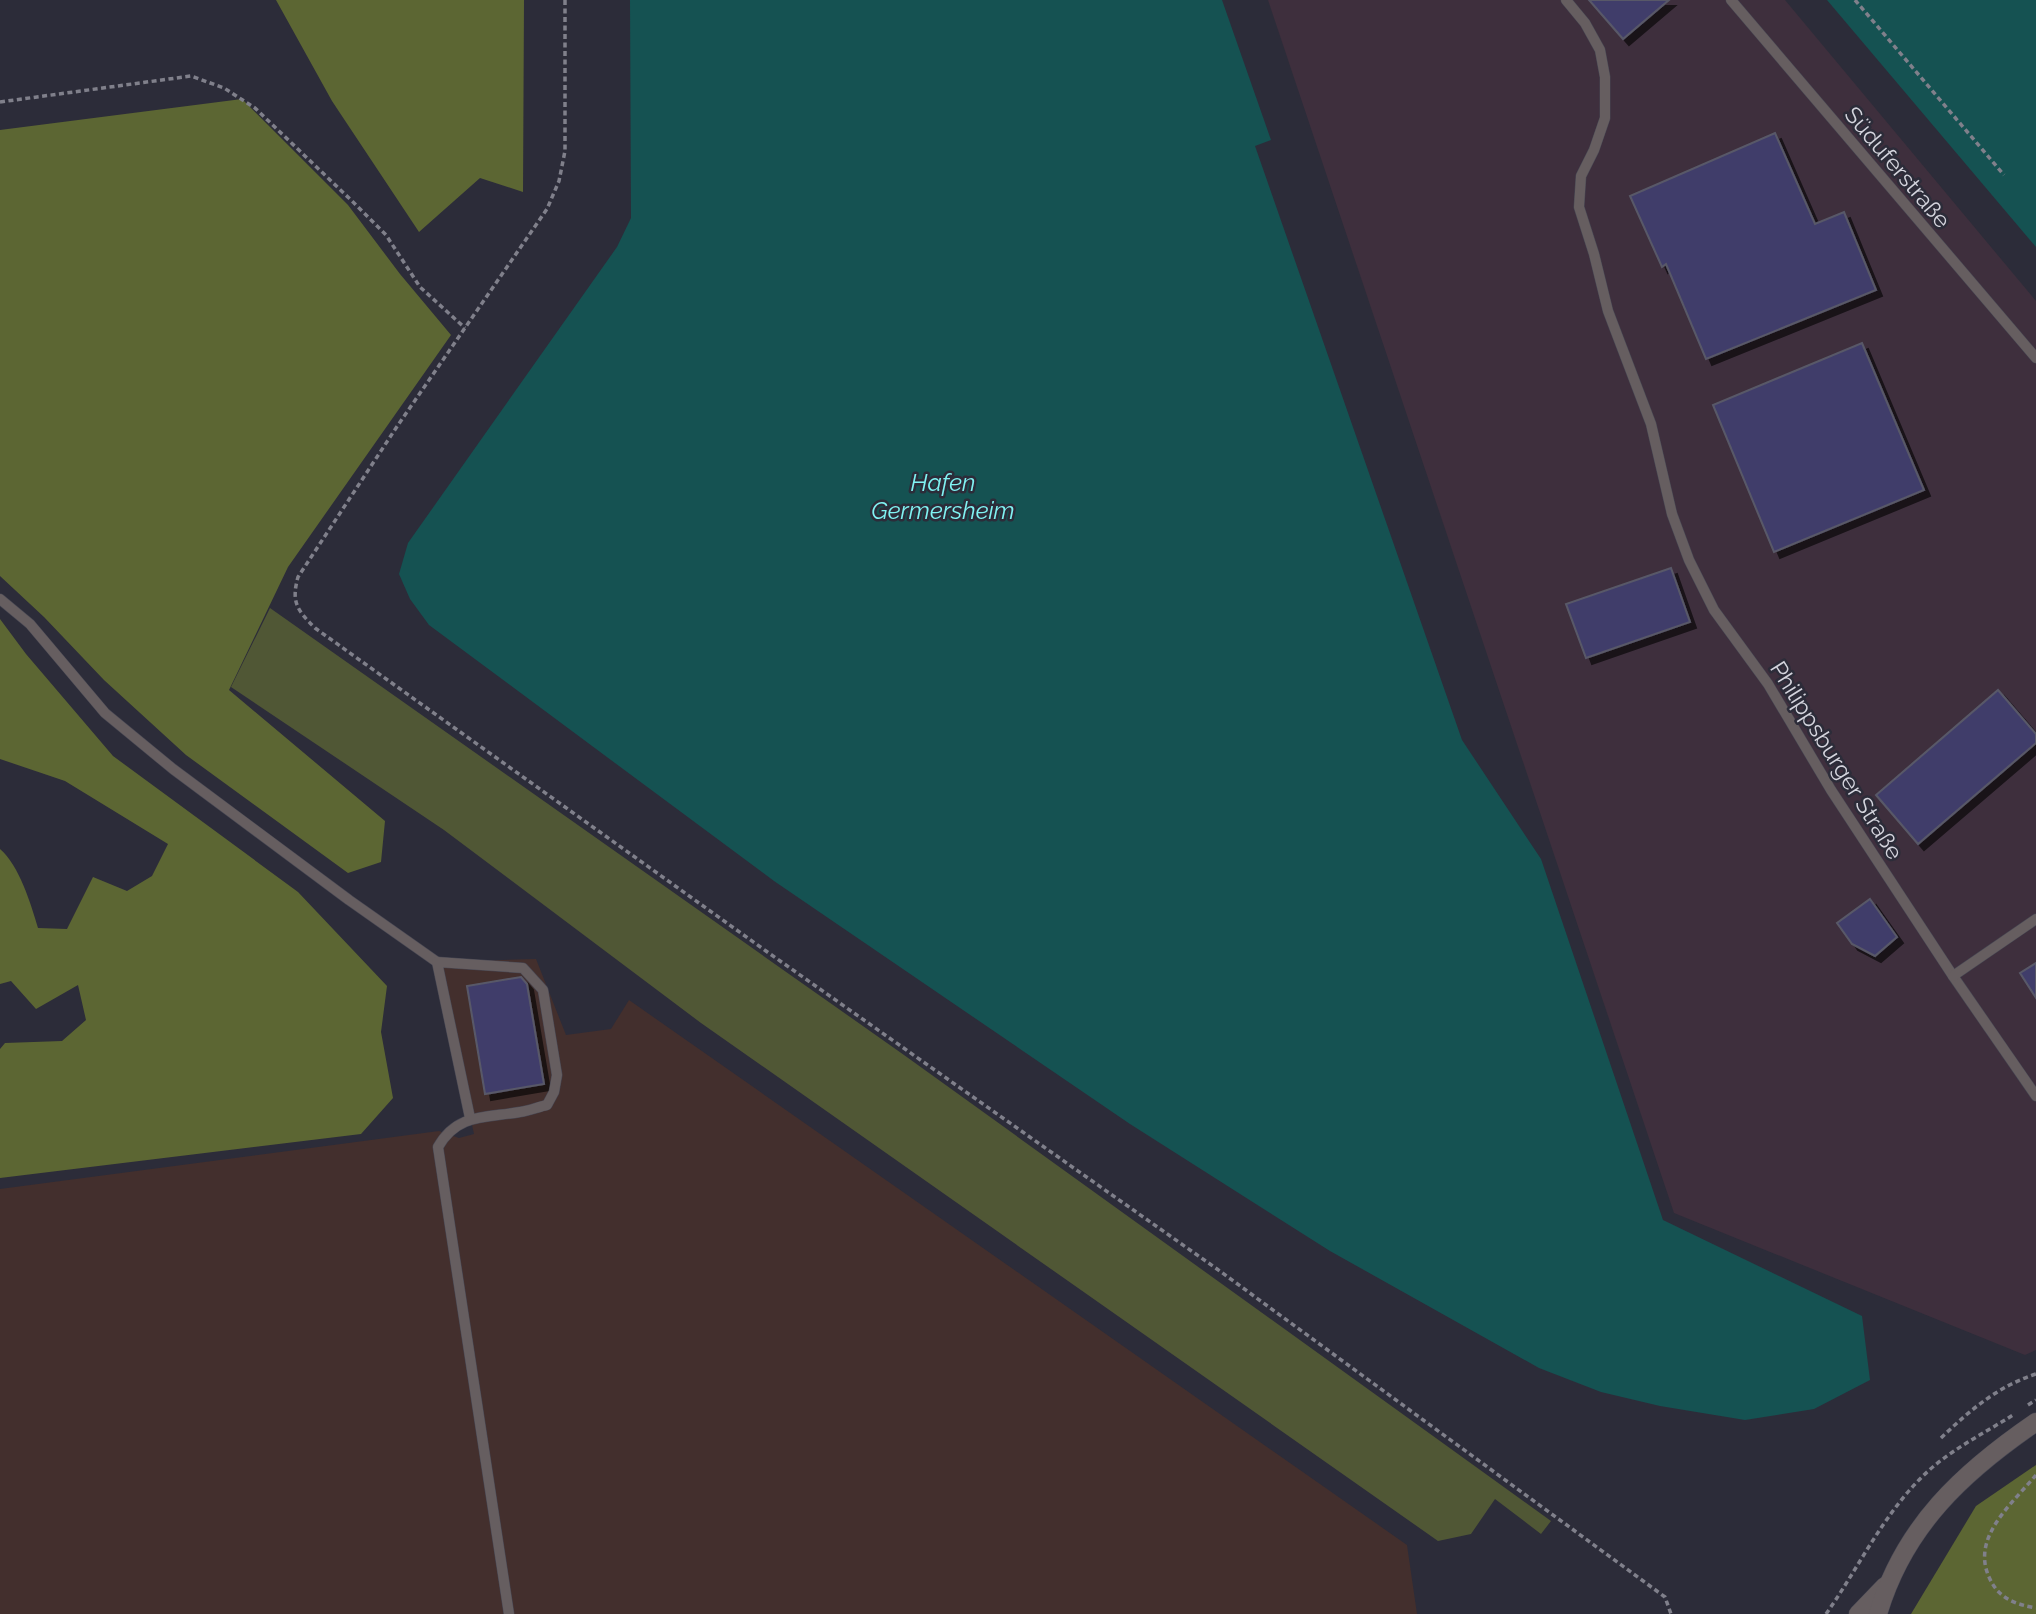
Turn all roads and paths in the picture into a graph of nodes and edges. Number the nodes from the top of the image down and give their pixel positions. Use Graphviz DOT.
graph roads {
  1 [pos="565,0"];
  2 [pos="1566,0"];
  3 [pos="1731,0"];
  4 [pos="1855,0"];
  5 [pos="0,102"];
  6 [pos="2004,174"];
  7 [pos="465,327"];
  8 [pos="2036,358"];
  9 [pos="0,599"];
  10 [pos="2036,919"];
  11 [pos="437,962"];
  12 [pos="1953,976"];
  13 [pos="2036,1096"];
  14 [pos="470,1118"];
  15 [pos="2036,1374"];
  16 [pos="2036,1400"];
  17 [pos="2016,1413"];
  18 [pos="2031,1414"];
  19 [pos="1941,1438"];
  20 [pos="2036,1475"];
  21 [pos="1892,1578"];
  22 [pos="2036,1608"];
  23 [pos="509,1614"];
  24 [pos="1671,1614"];
  25 [pos="1826,1614"];
  26 [pos="1858,1614"];
  27 [pos="1878,1614"];
  1 -- 7 [label="path"];
  2 -- 12 [label="lane, Philippsburger Straße"];
  3 -- 8 [label="lane, Süduferstraße"];
  4 -- 6 [label="path"];
  5 -- 7 [label="path"];
  7 -- 24 [label="path"];
  9 -- 11 [label="lane"];
  10 -- 12 [label="lane"];
  11 -- 14 [label="lane"];
  11 -- 14 [label="lane"];
  12 -- 13 [label="lane, Philippsburger Straße"];
  14 -- 23 [label="lane"];
  15 -- 19 [label="path"];
  16 -- 18 [label="path"];
  17 -- 25 [label="path"];
  18 -- 21 [label="street"];
  20 -- 22 [label="path"];
  21 -- 26 [label="street"];
  21 -- 27 [label="street"];
}
